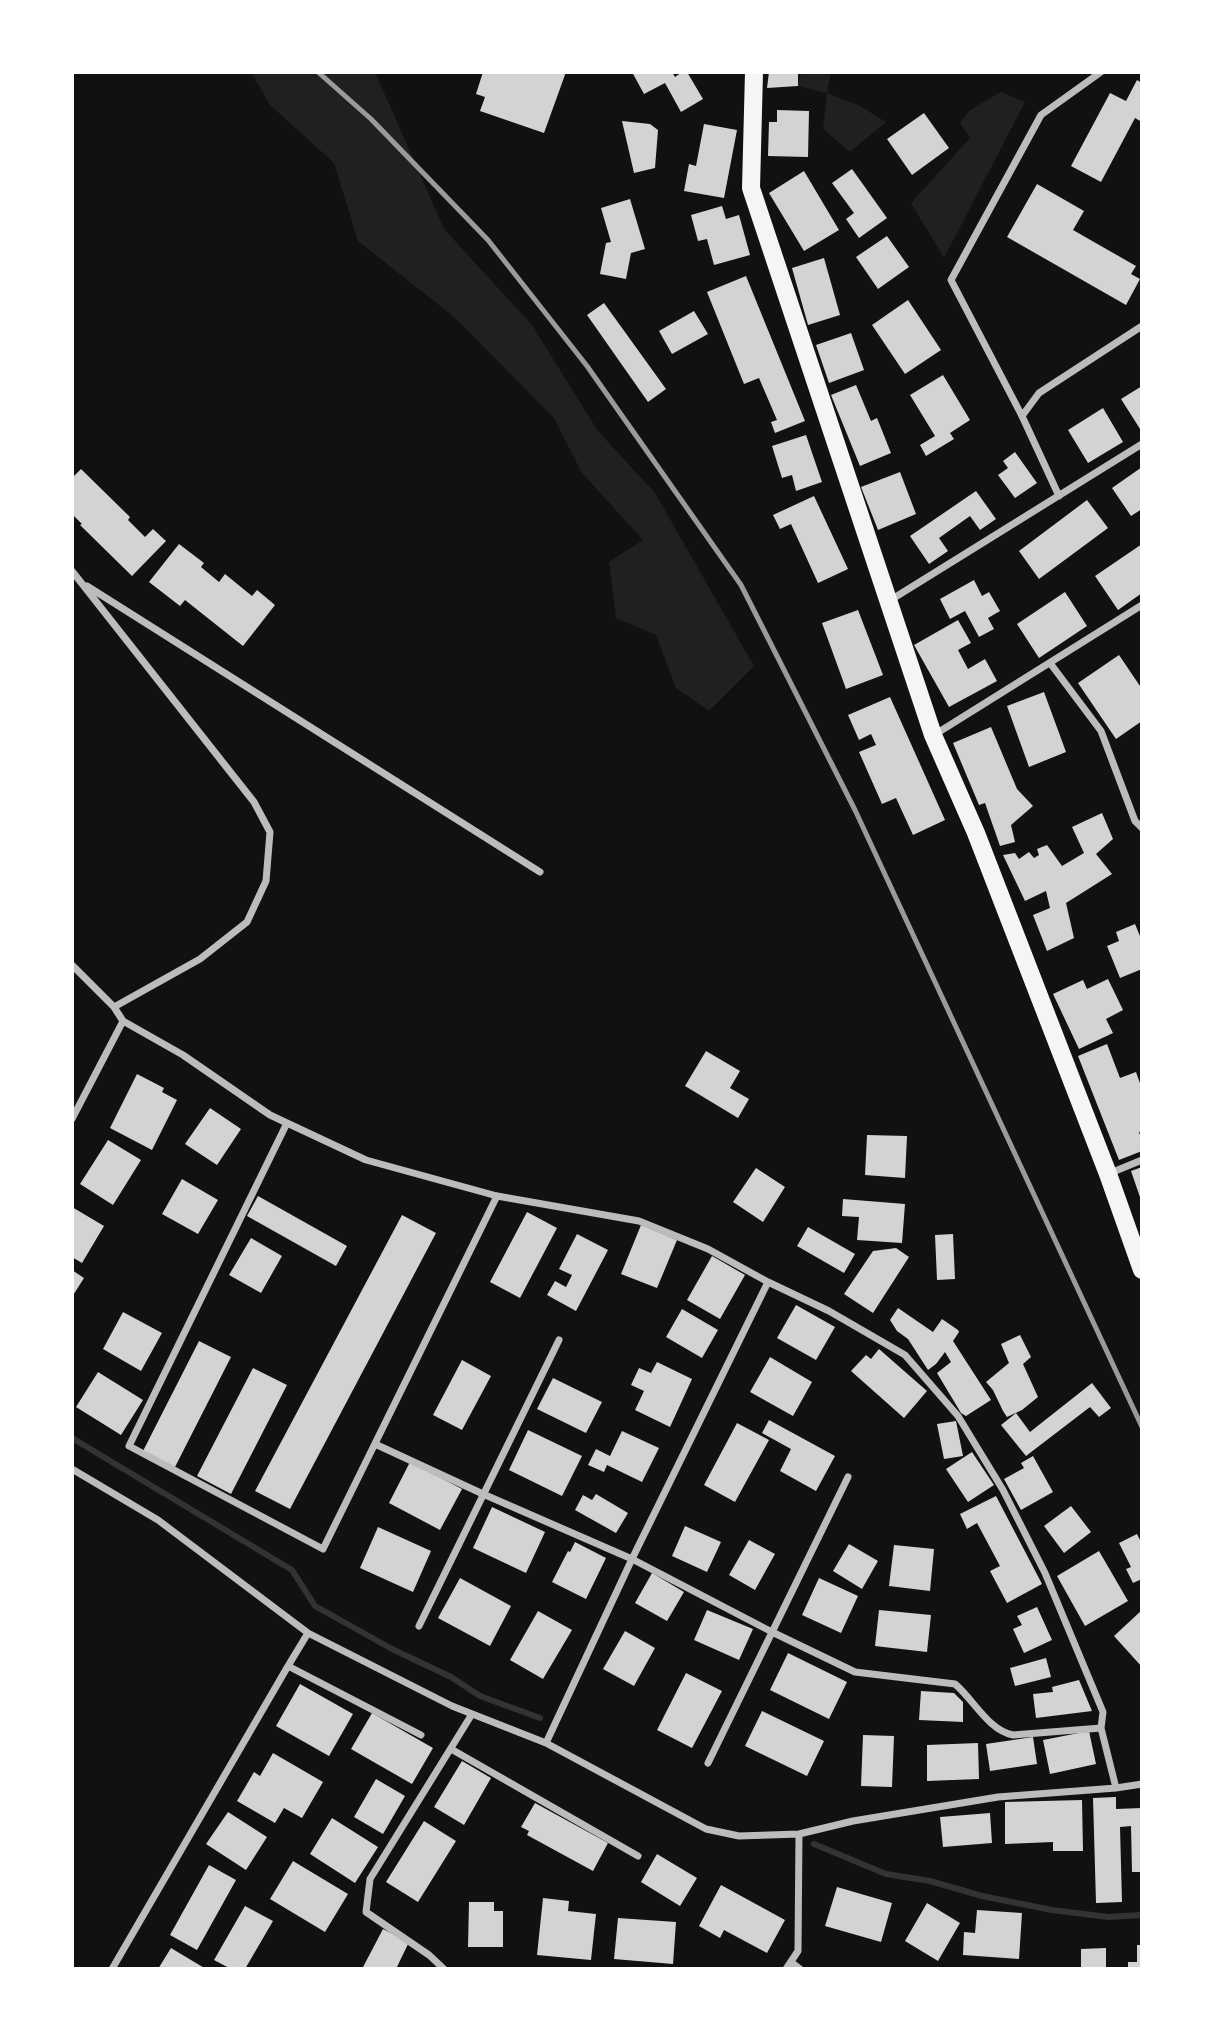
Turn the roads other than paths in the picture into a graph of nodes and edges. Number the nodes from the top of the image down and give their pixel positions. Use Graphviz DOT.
graph roads {
  1 [pos="754,72"];
  2 [pos="1101,72"];
  3 [pos="1142,326"];
  4 [pos="1023,416"];
  5 [pos="1142,444"];
  6 [pos="1059,496"];
  7 [pos="72,571"];
  8 [pos="80,582"];
  9 [pos="889,601"];
  10 [pos="1142,605"];
  11 [pos="1050,663"];
  12 [pos="933,735"];
  13 [pos="1142,828"];
  14 [pos="540,872"];
  15 [pos="72,965"];
  16 [pos="114,1007"];
  17 [pos="123,1021"];
  18 [pos="72,1119"];
  19 [pos="287,1123"];
  20 [pos="1142,1160"];
  21 [pos="1108,1174"];
  22 [pos="497,1196"];
  23 [pos="1142,1270"];
  24 [pos="768,1282"];
  25 [pos="559,1340"];
  26 [pos="375,1444"];
  27 [pos="72,1469"];
  28 [pos="848,1477"];
  29 [pos="483,1494"];
  30 [pos="632,1559"];
  31 [pos="419,1626"];
  32 [pos="772,1632"];
  33 [pos="308,1633"];
  34 [pos="288,1666"];
  35 [pos="472,1714"];
  36 [pos="1101,1728"];
  37 [pos="421,1735"];
  38 [pos="546,1744"];
  39 [pos="451,1749"];
  40 [pos="708,1763"];
  41 [pos="1142,1784"];
  42 [pos="1116,1788"];
  43 [pos="799,1834"];
  44 [pos="638,1856"];
  45 [pos="788,1966"];
  46 [pos="112,1969"];
  47 [pos="444,1969"];
  48 [pos="800,1969"];
  1 -- 9 [label="main road"];
  2 -- 4 [label="street"];
  3 -- 4 [label="street"];
  4 -- 6 [label="street"];
  5 -- 6 [label="street"];
  6 -- 9 [label="street"];
  7 -- 8 [label="street"];
  8 -- 14 [label="street"];
  8 -- 16 [label="street"];
  9 -- 12 [label="main road"];
  10 -- 11 [label="street"];
  11 -- 12 [label="street"];
  11 -- 13 [label="street"];
  12 -- 21 [label="main road"];
  15 -- 16 [label="street"];
  16 -- 17 [label="street"];
  17 -- 18 [label="street"];
  17 -- 19 [label="street"];
  19 -- 22 [label="street"];
  19 -- 26 [label="street"];
  20 -- 21 [label="street"];
  21 -- 23 [label="main road"];
  22 -- 24 [label="street"];
  22 -- 26 [label="street"];
  24 -- 30 [label="street"];
  24 -- 36 [label="street"];
  25 -- 29 [label="street"];
  26 -- 29 [label="street"];
  27 -- 33 [label="street"];
  28 -- 32 [label="street"];
  29 -- 30 [label="street"];
  29 -- 31 [label="street"];
  30 -- 32 [label="street"];
  30 -- 38 [label="street"];
  32 -- 36 [label="street"];
  32 -- 40 [label="street"];
  33 -- 34 [label="street"];
  33 -- 35 [label="street"];
  34 -- 37 [label="street"];
  34 -- 46 [label="street"];
  35 -- 38 [label="street"];
  35 -- 39 [label="street"];
  36 -- 42 [label="street"];
  38 -- 43 [label="street"];
  39 -- 44 [label="street"];
  39 -- 47 [label="street"];
  41 -- 42 [label="street"];
  42 -- 43 [label="street"];
  43 -- 45 [label="street"];
  45 -- 48 [label="street"];
}
